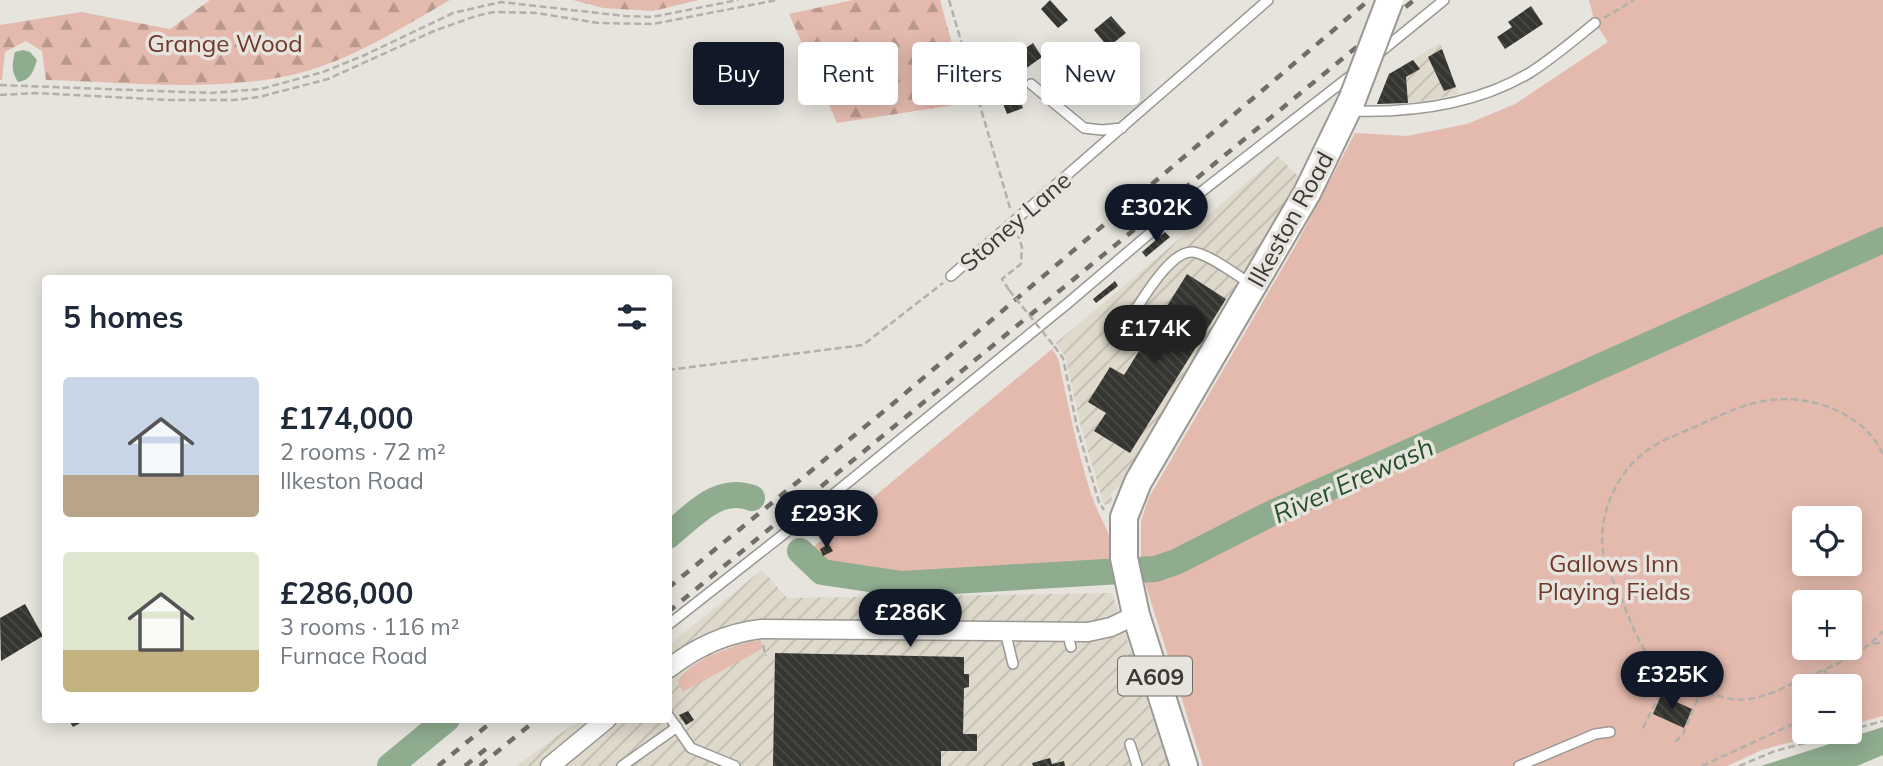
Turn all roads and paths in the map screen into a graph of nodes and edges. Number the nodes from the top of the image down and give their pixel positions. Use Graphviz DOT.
graph roads {
  1 [pos="738,0"];
  2 [pos="777,0"];
  3 [pos="949,0"];
  4 [pos="1268,0"];
  5 [pos="1390,0"];
  6 [pos="1444,0"];
  7 [pos="1634,0"];
  8 [pos="1595,23"];
  9 [pos="1031,84"];
  10 [pos="0,85"];
  11 [pos="69,87"];
  12 [pos="69,94"];
  13 [pos="0,95"];
  14 [pos="1349,106"];
  15 [pos="1122,128"];
  16 [pos="1014,223"];
  17 [pos="951,276"];
  18 [pos="1254,286"];
  19 [pos="1136,309"];
  20 [pos="672,369"];
  21 [pos="1883,454"];
  22 [pos="1123,525"];
  23 [pos="1136,615"];
  24 [pos="672,622"];
  25 [pos="1005,631"];
  26 [pos="1883,631"];
  27 [pos="762,638"];
  28 [pos="1883,642"];
  29 [pos="1872,644"];
  30 [pos="766,656"];
  31 [pos="1013,664"];
  32 [pos="672,666"];
  33 [pos="1825,670"];
  34 [pos="1826,674"];
  35 [pos="1668,677"];
  36 [pos="1701,691"];
  37 [pos="672,720"];
  38 [pos="1883,721"];
  39 [pos="602,723"];
  40 [pos="1792,725"];
  41 [pos="677,727"];
  42 [pos="1862,727"];
  43 [pos="1643,729"];
  44 [pos="1610,732"];
  45 [pos="1675,742"];
  46 [pos="1130,744"];
  47 [pos="1801,744"];
  48 [pos="550,766"];
  49 [pos="622,766"];
  50 [pos="735,766"];
  51 [pos="1137,766"];
  52 [pos="1184,766"];
  53 [pos="1519,766"];
  54 [pos="1702,766"];
  55 [pos="1739,766"];
  1 -- 11 [label="path"];
  2 -- 12 [label="path"];
  3 -- 16 [label="path"];
  4 -- 15 [label="lane, Stoney Lane"];
  5 -- 14 [label="main road, Ilkeston Road / A609, bridge"];
  6 -- 24 [label="lane"];
  7 -- 8 [label="path"];
  8 -- 14 [label="lane"];
  9 -- 15 [label="lane"];
  10 -- 11 [label="path"];
  11 -- 12 [label="path"];
  12 -- 13 [label="path"];
  14 -- 18 [label="main road, Ilkeston Road / A609"];
  15 -- 16 [label="lane, Stoney Lane"];
  16 -- 17 [label="lane, Stoney Lane"];
  16 -- 22 [label="path, bridge"];
  17 -- 20 [label="path"];
  18 -- 19 [label="lane"];
  18 -- 22 [label="main road, Ilkeston Road / A609"];
  21 -- 35 [label="path"];
  22 -- 23 [label="main road, Ilkeston Road / A609"];
  23 -- 25 [label="street"];
  23 -- 52 [label="main road, A609"];
  25 -- 31 [label="lane"];
  25 -- 32 [label="street"];
  26 -- 29 [label="path"];
  27 -- 30 [label="path"];
  28 -- 29 [label="path"];
  29 -- 33 [label="path"];
  33 -- 34 [label="path"];
  33 -- 36 [label="path"];
  35 -- 36 [label="path"];
  35 -- 43 [label="path"];
  36 -- 45 [label="path"];
  37 -- 41 [label="lane"];
  38 -- 42 [label="path"];
  39 -- 48 [label="street"];
  40 -- 54 [label="path"];
  41 -- 49 [label="lane"];
  41 -- 50 [label="lane"];
  44 -- 53 [label="lane"];
  46 -- 51 [label="lane"];
  47 -- 55 [label="path"];
}
